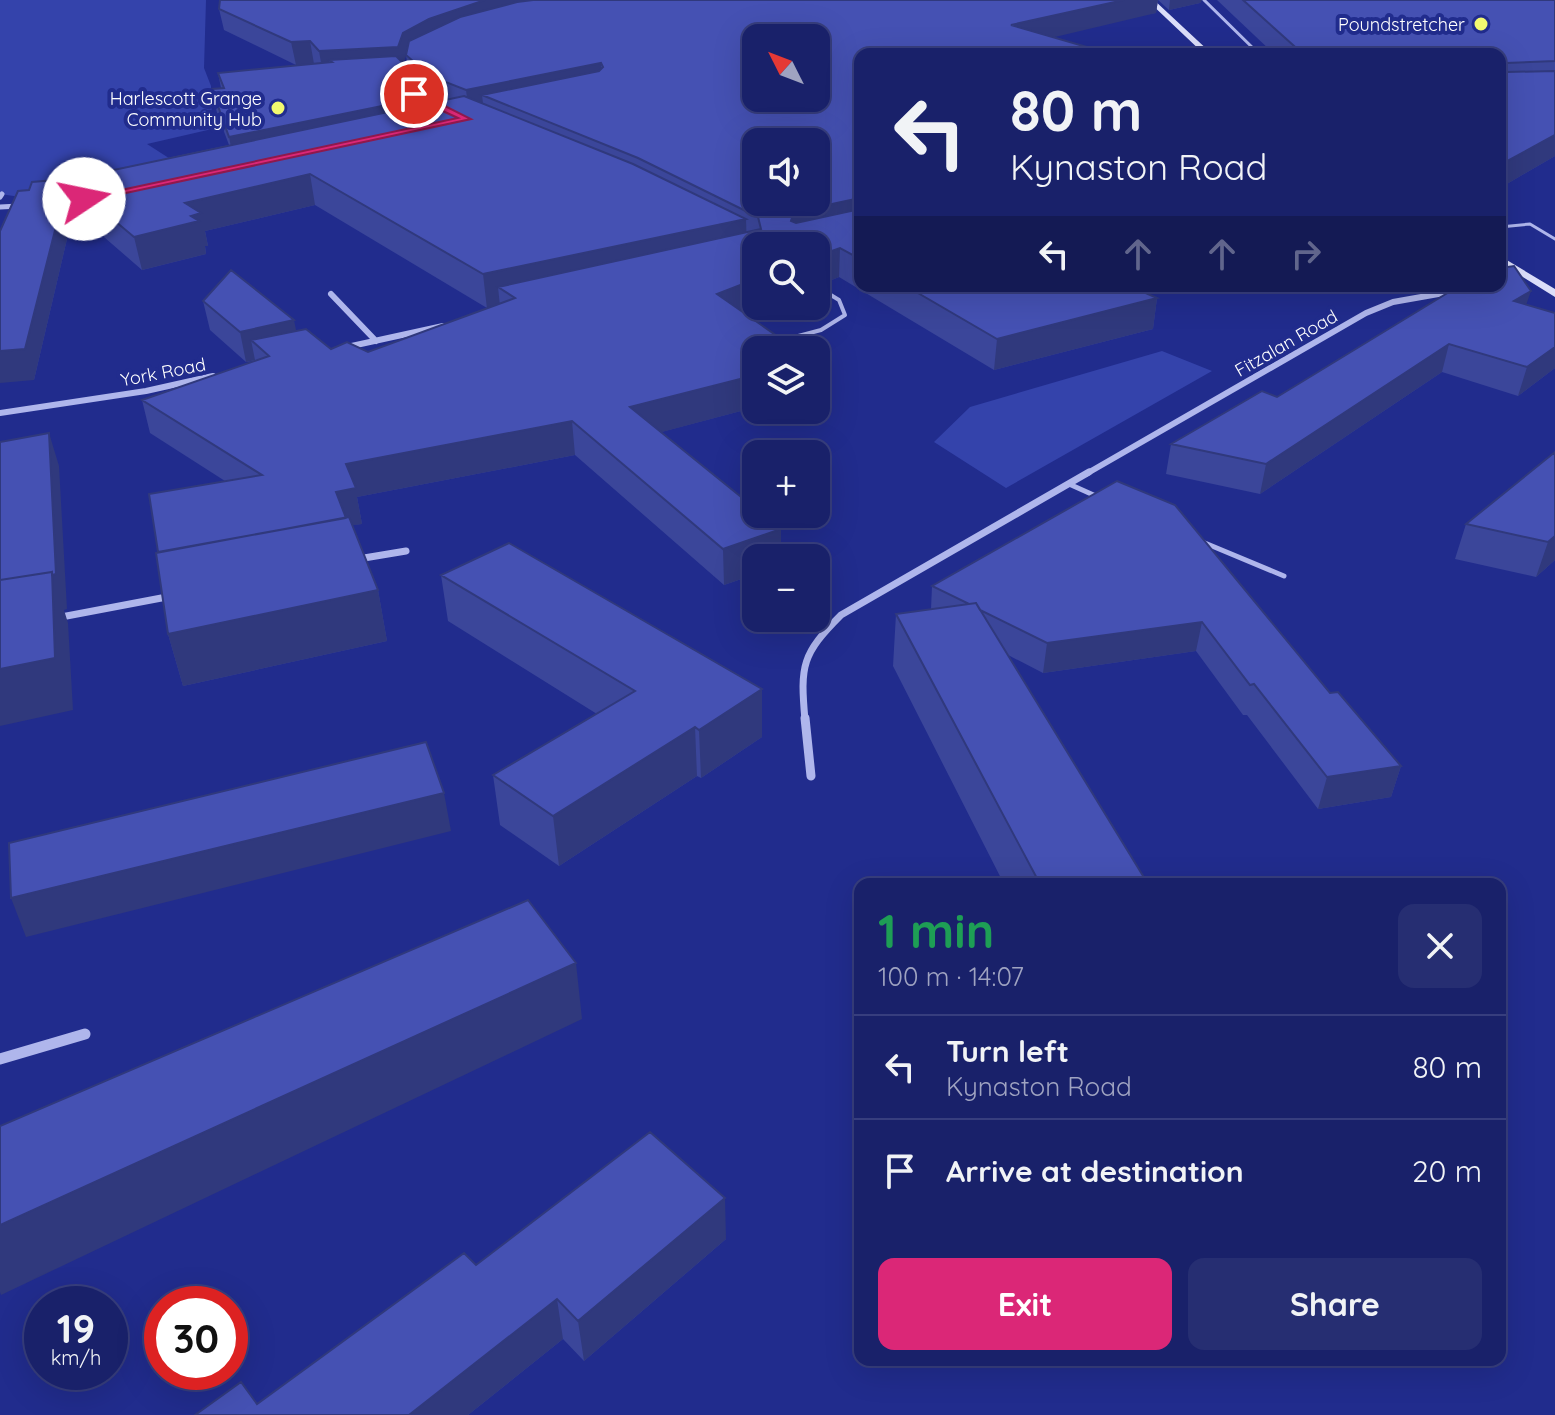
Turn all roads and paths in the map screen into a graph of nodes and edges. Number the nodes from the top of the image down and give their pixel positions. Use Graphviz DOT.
graph roads {
  1 [pos="1150,0"];
  2 [pos="1204,0"];
  3 [pos="1202,48"];
  4 [pos="1252,48"];
  5 [pos="30,205"];
  6 [pos="0,207"];
  7 [pos="1506,226"];
  8 [pos="1555,239"];
  9 [pos="1506,263"];
  10 [pos="1537,283"];
  11 [pos="1524,284"];
  12 [pos="1441,292"];
  13 [pos="331,294"];
  14 [pos="1555,294"];
  15 [pos="830,295"];
  16 [pos="448,325"];
  17 [pos="798,336"];
  18 [pos="376,341"];
  19 [pos="340,349"];
  20 [pos="225,374"];
  21 [pos="0,413"];
  22 [pos="1069,484"];
  23 [pos="1104,500"];
  24 [pos="1186,535"];
  25 [pos="406,551"];
  26 [pos="344,562"];
  27 [pos="1284,576"];
  28 [pos="187,593"];
  29 [pos="47,620"];
  30 [pos="811,776"];
  31 [pos="85,1034"];
  32 [pos="0,1059"];
  1 -- 3 [label="street"];
  2 -- 4 [label="lane"];
  5 -- 6 [label="street"];
  7 -- 8 [label="lane"];
  9 -- 10 [label="street"];
  10 -- 11 [label="street"];
  10 -- 14 [label="street"];
  12 -- 22 [label="street, Fitzalan Road"];
  13 -- 18 [label="street"];
  15 -- 17 [label="lane"];
  16 -- 18 [label="street"];
  18 -- 19 [label="street"];
  20 -- 21 [label="street, York Road"];
  22 -- 23 [label="lane"];
  22 -- 30 [label="street, Fitzalan Road"];
  24 -- 27 [label="lane"];
  25 -- 26 [label="street"];
  28 -- 29 [label="street"];
  31 -- 32 [label="street"];
}
